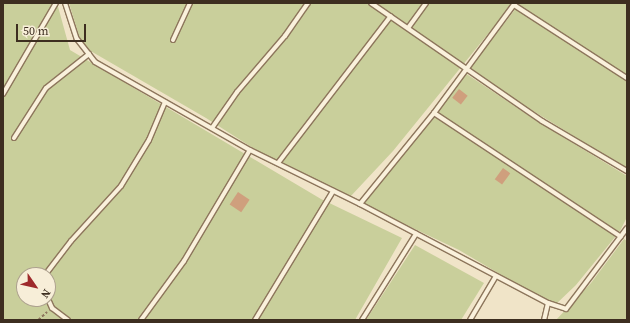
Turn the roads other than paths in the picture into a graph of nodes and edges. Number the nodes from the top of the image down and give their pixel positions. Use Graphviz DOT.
graph roads {
  1 [pos="56,3"];
  2 [pos="65,3"];
  3 [pos="190,3"];
  4 [pos="308,3"];
  5 [pos="371,3"];
  6 [pos="426,3"];
  7 [pos="515,4"];
  8 [pos="391,16"];
  9 [pos="408,28"];
  10 [pos="173,40"];
  11 [pos="89,54"];
  12 [pos="468,69"];
  13 [pos="627,78"];
  14 [pos="3,94"];
  15 [pos="165,102"];
  16 [pos="434,113"];
  17 [pos="212,128"];
  18 [pos="14,138"];
  19 [pos="250,150"];
  20 [pos="278,163"];
  21 [pos="627,171"];
  22 [pos="333,191"];
  23 [pos="360,204"];
  24 [pos="627,228"];
  25 [pos="416,234"];
  26 [pos="620,236"];
  27 [pos="51,267"];
  28 [pos="496,276"];
  29 [pos="548,303"];
  30 [pos="52,307"];
  31 [pos="68,320"];
  32 [pos="140,320"];
  33 [pos="255,320"];
  34 [pos="362,320"];
  35 [pos="470,320"];
  36 [pos="544,320"];
  1 -- 14 [label="lane"];
  2 -- 11 [label="lane"];
  3 -- 10 [label="lane"];
  4 -- 17 [label="lane"];
  5 -- 8 [label="lane"];
  6 -- 9 [label="lane"];
  7 -- 12 [label="lane"];
  7 -- 13 [label="lane"];
  8 -- 9 [label="lane"];
  8 -- 20 [label="lane"];
  9 -- 12 [label="lane"];
  11 -- 15 [label="lane"];
  11 -- 18 [label="lane"];
  12 -- 16 [label="lane"];
  12 -- 21 [label="lane"];
  15 -- 17 [label="lane"];
  15 -- 27 [label="lane"];
  16 -- 23 [label="lane"];
  16 -- 26 [label="lane"];
  17 -- 19 [label="lane"];
  19 -- 20 [label="lane"];
  19 -- 32 [label="lane"];
  20 -- 22 [label="lane"];
  22 -- 23 [label="lane"];
  22 -- 33 [label="lane"];
  23 -- 25 [label="lane"];
  24 -- 26 [label="lane"];
  25 -- 28 [label="lane"];
  25 -- 34 [label="lane"];
  26 -- 29 [label="lane"];
  28 -- 29 [label="lane"];
  28 -- 35 [label="lane"];
  29 -- 36 [label="lane"];
  30 -- 31 [label="lane"];
}
